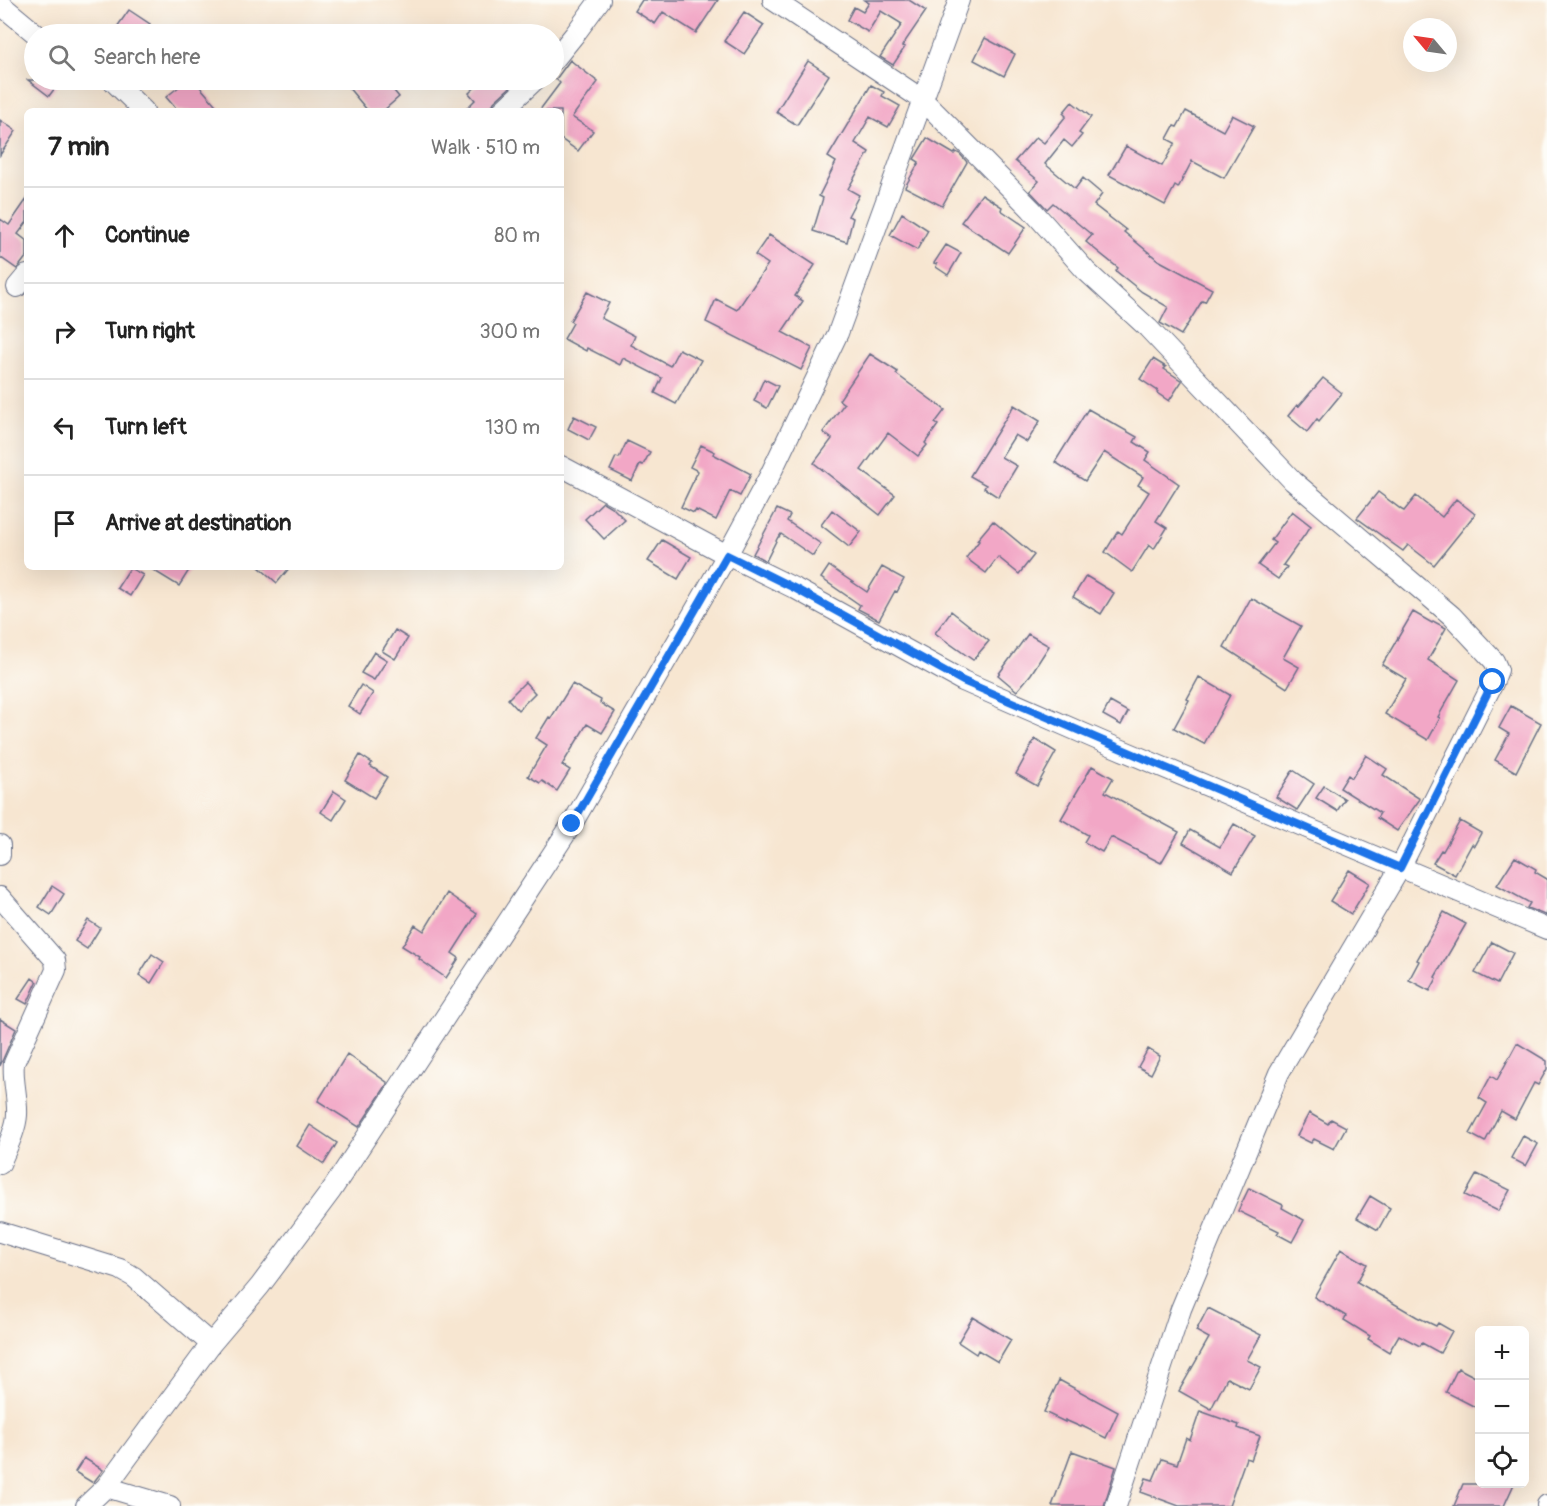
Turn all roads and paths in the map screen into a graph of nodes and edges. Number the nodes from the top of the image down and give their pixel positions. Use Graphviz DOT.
graph roads {
  1 [pos="600,0"];
  2 [pos="773,0"];
  3 [pos="959,0"];
  4 [pos="0,4"];
  5 [pos="24,24"];
  6 [pos="564,48"];
  7 [pos="122,90"];
  8 [pos="524,90"];
  9 [pos="923,100"];
  10 [pos="141,108"];
  11 [pos="505,108"];
  12 [pos="564,468"];
  13 [pos="727,555"];
  14 [pos="0,845"];
  15 [pos="0,855"];
  16 [pos="1400,868"];
  17 [pos="0,897"];
  18 [pos="1547,929"];
  19 [pos="0,1164"];
  20 [pos="0,1232"];
  21 [pos="211,1344"];
  22 [pos="106,1487"];
  23 [pos="86,1506"];
  24 [pos="170,1506"];
  25 [pos="1116,1506"];
  1 -- 6 [label="street"];
  2 -- 9 [label="street"];
  3 -- 9 [label="street"];
  4 -- 5 [label="street"];
  7 -- 10 [label="street"];
  8 -- 11 [label="street"];
  9 -- 13 [label="street"];
  9 -- 16 [label="street"];
  12 -- 13 [label="street"];
  13 -- 16 [label="street"];
  13 -- 21 [label="street"];
  14 -- 15 [label="street"];
  16 -- 18 [label="street"];
  16 -- 25 [label="street"];
  17 -- 19 [label="street"];
  20 -- 21 [label="street"];
  21 -- 22 [label="street"];
  22 -- 23 [label="street"];
  22 -- 24 [label="street"];
}
